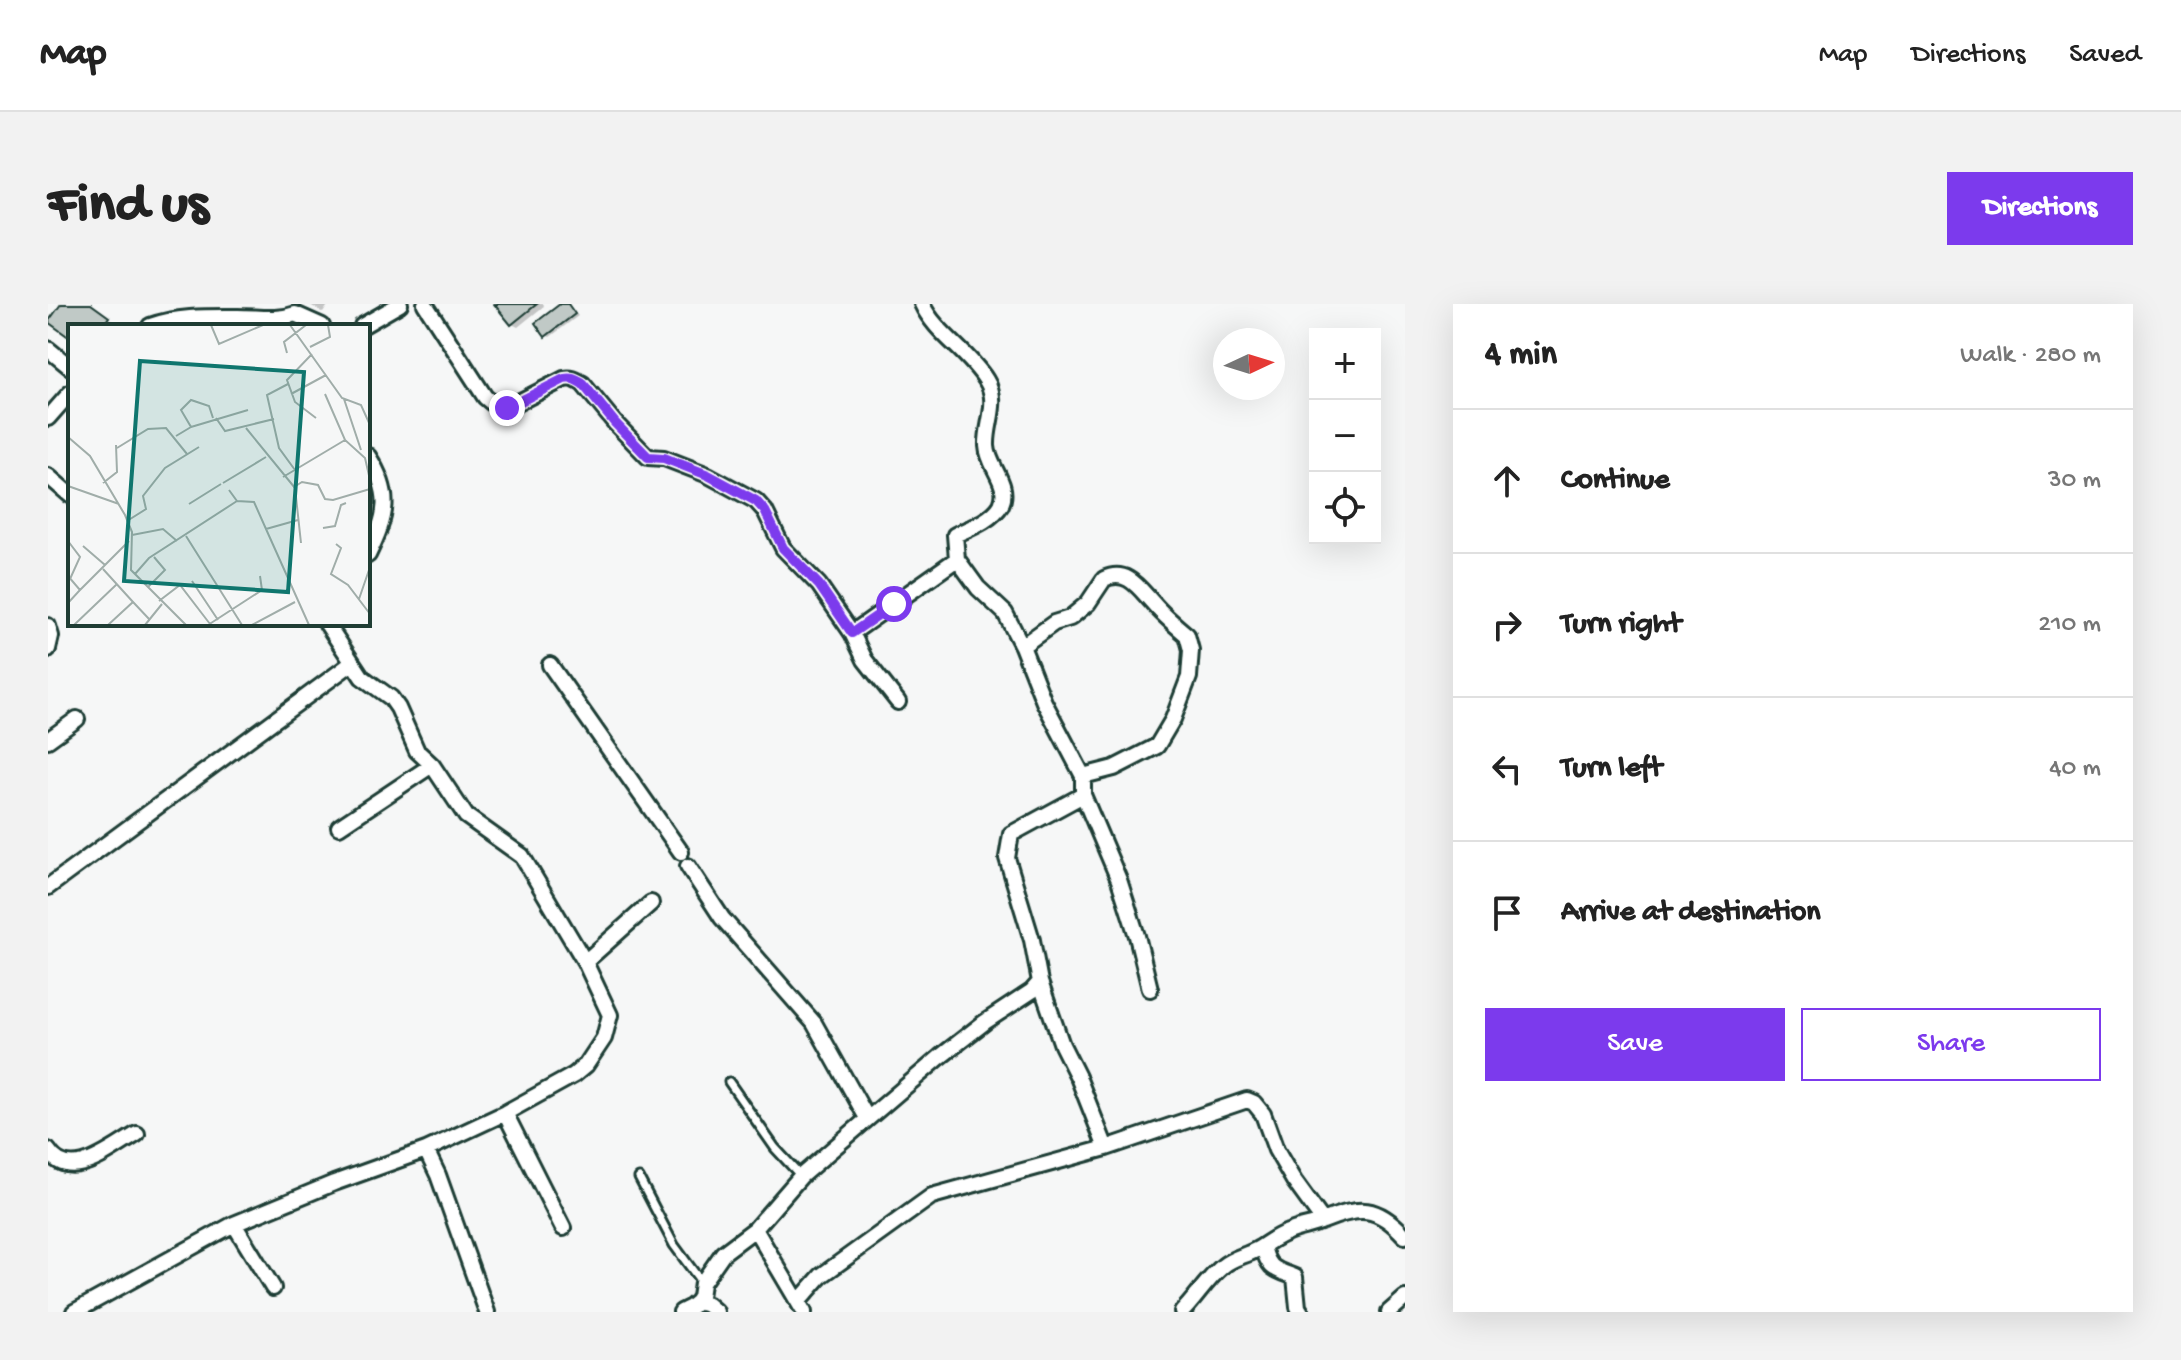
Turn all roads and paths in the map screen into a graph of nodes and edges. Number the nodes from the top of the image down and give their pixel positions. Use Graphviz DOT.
graph roads {
  1 [pos="400,304"];
  2 [pos="425,304"];
  3 [pos="922,304"];
  4 [pos="292,309"];
  5 [pos="158,324"];
  6 [pos="318,324"];
  7 [pos="365,324"];
  8 [pos="48,349"];
  9 [pos="68,365"];
  10 [pos="68,395"];
  11 [pos="48,418"];
  12 [pos="370,459"];
  13 [pos="48,476"];
  14 [pos="68,493"];
  15 [pos="370,551"];
  16 [pos="957,559"];
  17 [pos="48,626"];
  18 [pos="328,626"];
  19 [pos="852,633"];
  20 [pos="1022,646"];
  21 [pos="48,649"];
  22 [pos="352,663"];
  23 [pos="550,665"];
  24 [pos="898,702"];
  25 [pos="77,719"];
  26 [pos="48,740"];
  27 [pos="432,765"];
  28 [pos="1083,776"];
  29 [pos="1083,795"];
  30 [pos="339,827"];
  31 [pos="681,852"];
  32 [pos="688,866"];
  33 [pos="48,887"];
  34 [pos="651,903"];
  35 [pos="585,962"];
  36 [pos="1040,982"];
  37 [pos="1150,989"];
  38 [pos="729,1082"];
  39 [pos="505,1113"];
  40 [pos="867,1118"];
  41 [pos="137,1134"];
  42 [pos="1106,1148"];
  43 [pos="48,1150"];
  44 [pos="426,1150"];
  45 [pos="801,1176"];
  46 [pos="639,1178"];
  47 [pos="1323,1221"];
  48 [pos="234,1224"];
  49 [pos="563,1228"];
  50 [pos="755,1229"];
  51 [pos="1405,1236"];
  52 [pos="1263,1246"];
  53 [pos="702,1283"];
  54 [pos="273,1288"];
  55 [pos="1405,1298"];
  56 [pos="697,1302"];
  57 [pos="801,1306"];
  58 [pos="74,1312"];
  59 [pos="487,1312"];
  60 [pos="681,1312"];
  61 [pos="716,1312"];
  62 [pos="1182,1312"];
  63 [pos="1301,1312"];
  64 [pos="1389,1312"];
  1 -- 7 [label="street"];
  2 -- 19 [label="street"];
  3 -- 16 [label="street"];
  4 -- 5 [label="street"];
  4 -- 6 [label="street"];
  8 -- 9 [label="street"];
  10 -- 11 [label="street"];
  12 -- 15 [label="street"];
  13 -- 14 [label="street"];
  16 -- 19 [label="street"];
  16 -- 20 [label="street"];
  17 -- 21 [label="street"];
  18 -- 22 [label="street"];
  19 -- 24 [label="street"];
  20 -- 28 [label="street"];
  20 -- 28 [label="street"];
  22 -- 27 [label="street"];
  22 -- 33 [label="street"];
  23 -- 31 [label="street"];
  25 -- 26 [label="street"];
  27 -- 30 [label="street"];
  27 -- 35 [label="street"];
  28 -- 29 [label="street"];
  29 -- 36 [label="street"];
  29 -- 37 [label="street"];
  32 -- 40 [label="street"];
  34 -- 35 [label="street"];
  35 -- 39 [label="street"];
  36 -- 40 [label="street"];
  36 -- 42 [label="street"];
  38 -- 45 [label="lane"];
  39 -- 44 [label="street"];
  39 -- 49 [label="street"];
  40 -- 45 [label="street"];
  41 -- 43 [label="street"];
  42 -- 47 [label="street"];
  42 -- 57 [label="street"];
  44 -- 48 [label="street"];
  44 -- 59 [label="street"];
  45 -- 50 [label="street"];
  46 -- 53 [label="lane"];
  47 -- 51 [label="street"];
  47 -- 52 [label="street"];
  48 -- 54 [label="street"];
  48 -- 58 [label="street"];
  50 -- 53 [label="street"];
  50 -- 57 [label="street"];
  52 -- 62 [label="street"];
  52 -- 63 [label="street"];
  53 -- 56 [label="street"];
  55 -- 64 [label="street"];
  56 -- 60 [label="street"];
  56 -- 61 [label="street"];
}
